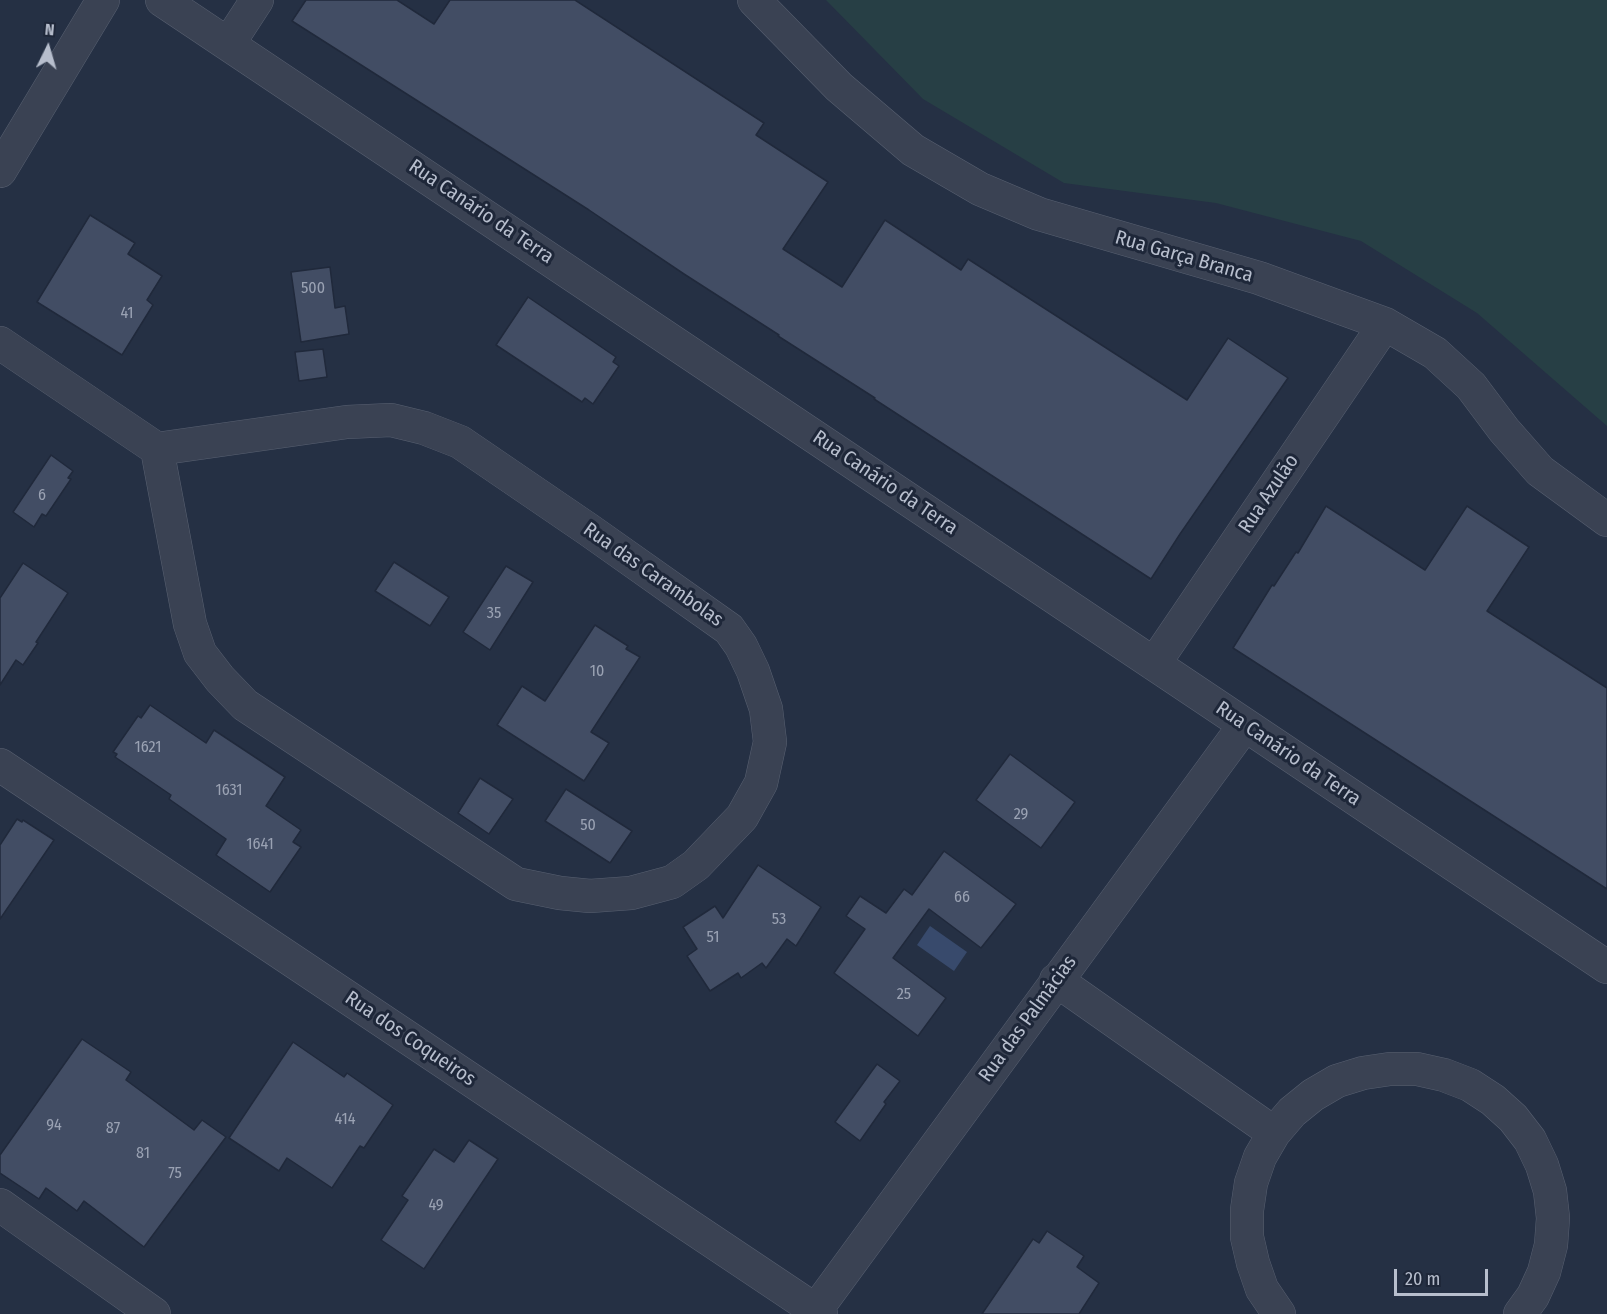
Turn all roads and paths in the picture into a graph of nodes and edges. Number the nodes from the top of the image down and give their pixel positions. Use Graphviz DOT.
graph roads {
  1 [pos="103,0"];
  2 [pos="162,0"];
  3 [pos="257,0"];
  4 [pos="754,0"];
  5 [pos="229,43"];
  6 [pos="0,171"];
  7 [pos="1384,324"];
  8 [pos="0,344"];
  9 [pos="157,448"];
  10 [pos="1607,520"];
  11 [pos="1154,664"];
  12 [pos="1244,726"];
  13 [pos="0,765"];
  14 [pos="1607,967"];
  15 [pos="1056,980"];
  16 [pos="1274,1133"];
  17 [pos="0,1205"];
  18 [pos="817,1313"];
  19 [pos="154,1314"];
  20 [pos="1279,1314"];
  21 [pos="1520,1314"];
  1 -- 6 [label="street"];
  2 -- 5 [label="street, Rua Canário da Terra"];
  3 -- 5 [label="street"];
  4 -- 7 [label="street, Rua Garça Branca"];
  5 -- 11 [label="street, Rua Canário da Terra"];
  7 -- 10 [label="street, Rua Garça Branca"];
  7 -- 11 [label="street, Rua Azulão"];
  8 -- 9 [label="street"];
  9 -- 9 [label="street, Rua das Carambolas"];
  11 -- 12 [label="street, Rua Canário da Terra"];
  12 -- 14 [label="street, Rua Canário da Terra"];
  12 -- 15 [label="street, Rua das Palmácias"];
  13 -- 18 [label="street, Rua dos Coqueiros"];
  15 -- 16 [label="street"];
  15 -- 18 [label="street, Rua das Palmácias"];
  16 -- 20 [label="street"];
  16 -- 21 [label="street"];
  17 -- 19 [label="street"];
}
